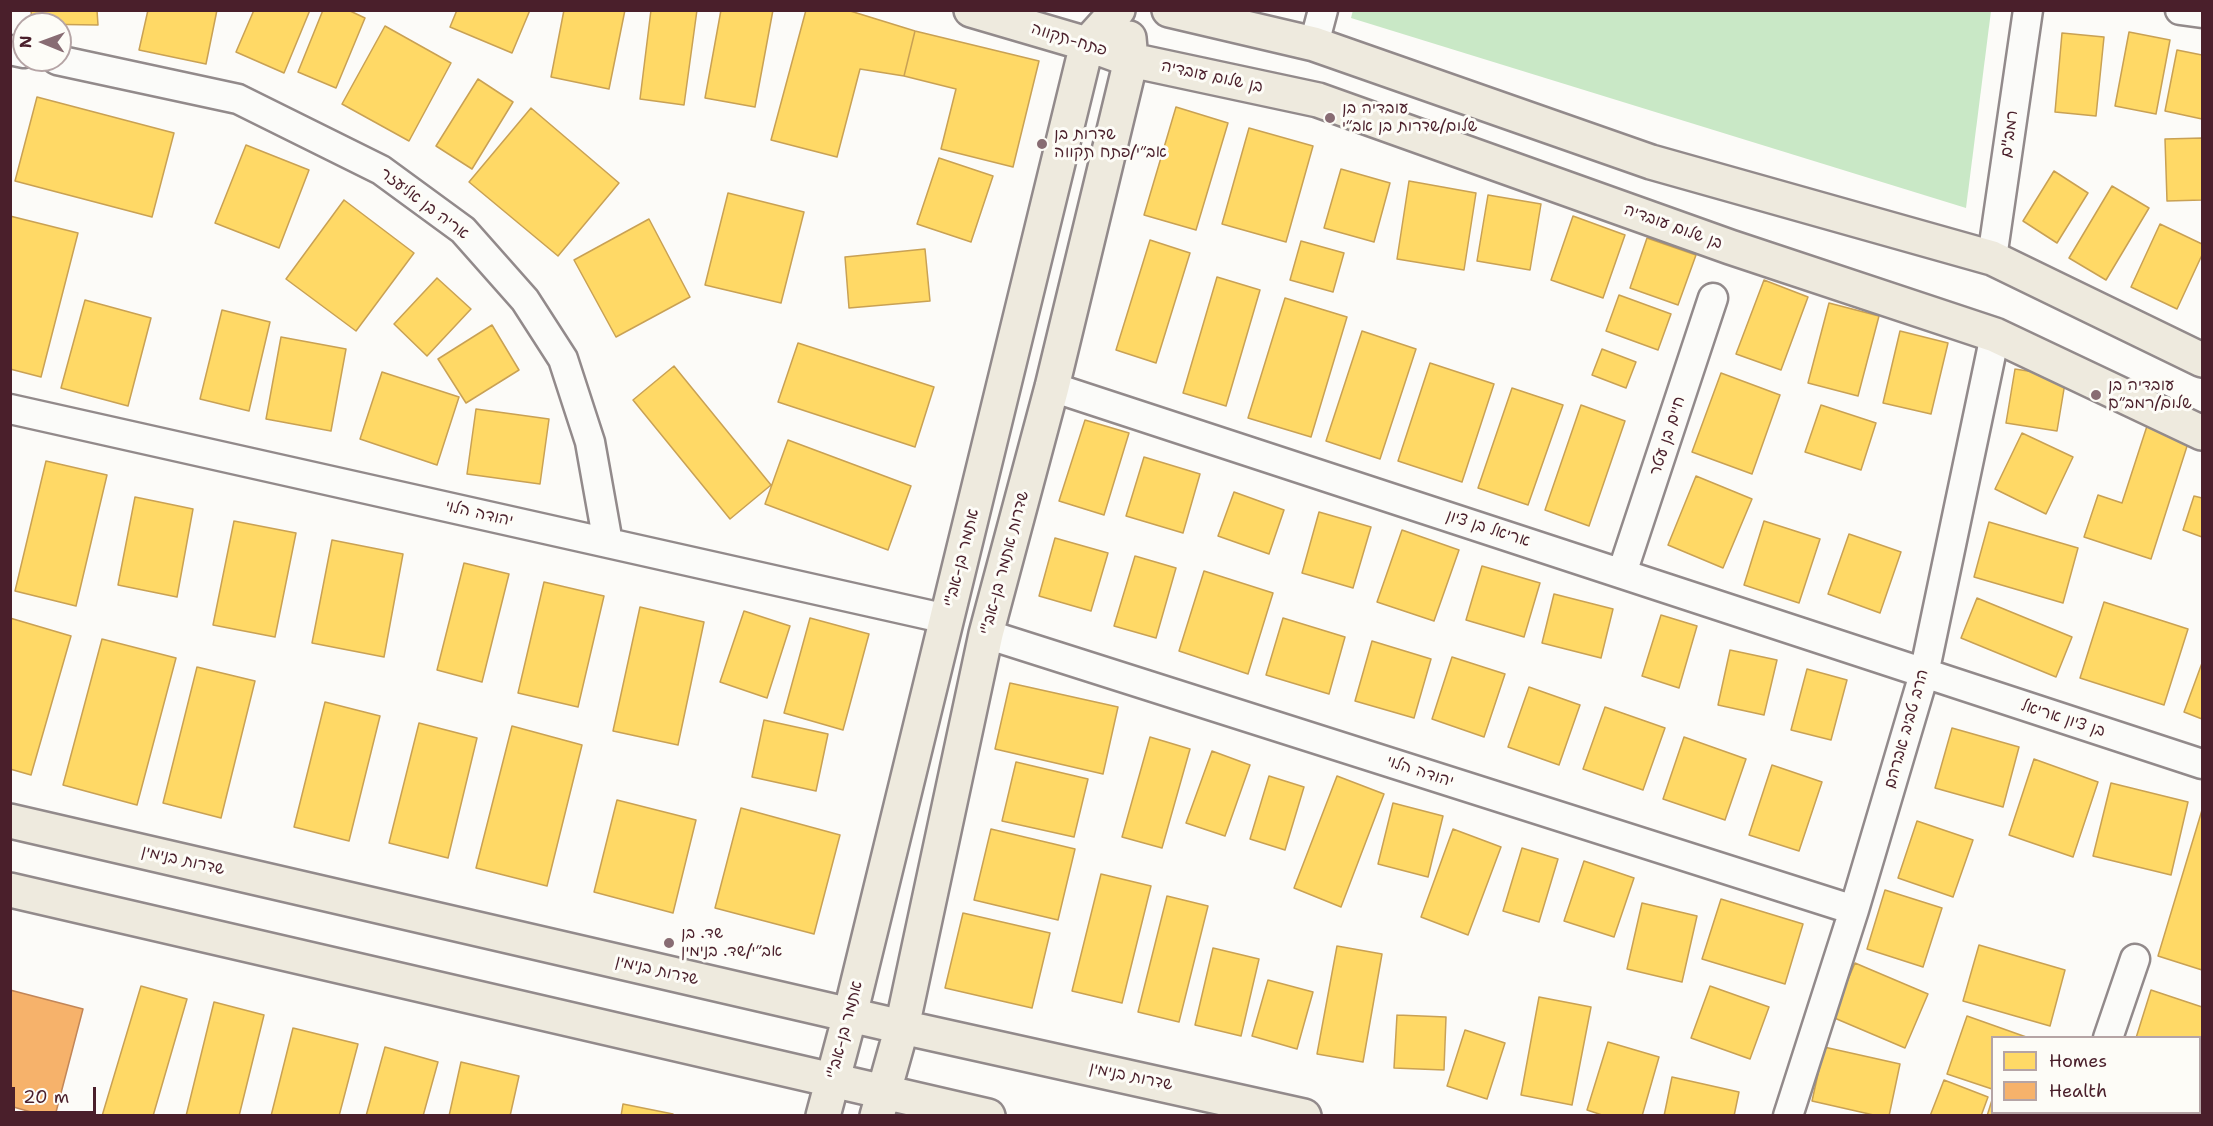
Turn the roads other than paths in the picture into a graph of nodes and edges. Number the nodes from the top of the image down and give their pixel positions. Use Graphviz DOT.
graph roads {
  1 [pos="971,10"];
  2 [pos="1118,10"];
  3 [pos="1128,10"];
  4 [pos="1169,10"];
  5 [pos="1323,10"];
  6 [pos="2028,10"];
  7 [pos="2180,10"];
  8 [pos="2202,13"];
  9 [pos="1087,44"];
  10 [pos="1314,44"];
  11 [pos="1131,60"];
  12 [pos="72,63"];
  13 [pos="1992,258"];
  14 [pos="1713,298"];
  15 [pos="1995,335"];
  16 [pos="2202,360"];
  17 [pos="1052,387"];
  18 [pos="10,409"];
  19 [pos="2202,433"];
  20 [pos="608,543"];
  21 [pos="1622,573"];
  22 [pos="947,620"];
  23 [pos="986,634"];
  24 [pos="1924,674"];
  25 [pos="2202,764"];
  26 [pos="10,821"];
  27 [pos="10,891"];
  28 [pos="1854,910"];
  29 [pos="2135,959"];
  30 [pos="850,1015"];
  31 [pos="902,1027"];
  32 [pos="2109,1036"];
  33 [pos="832,1079"];
  34 [pos="880,1104"];
  35 [pos="822,1116"];
  36 [pos="988,1116"];
  37 [pos="1304,1116"];
  38 [pos="1788,1116"];
  1 -- 9 [label="main road, פתח-תקווה"];
  2 -- 9 [label="main road, אתמר בן-אב\"י"];
  3 -- 11 [label="main road, שדרות אתמר בן-אב\"י"];
  4 -- 10 [label="main road"];
  5 -- 10 [label="street"];
  6 -- 13 [label="street, רמב\"ם"];
  7 -- 8 [label="street"];
  9 -- 11 [label="main road, פתח-תקווה"];
  9 -- 22 [label="main road, אתמר בן-אב\"י"];
  10 -- 13 [label="main road"];
  11 -- 15 [label="main road, בן שלום עובדיה"];
  11 -- 17 [label="main road, שדרות אתמר בן-אב\"י"];
  12 -- 20 [label="street, אריה בן אליעזר"];
  13 -- 16 [label="main road"];
  14 -- 21 [label="street, חיים בן עטר"];
  15 -- 19 [label="main road, בן שלום עובדיה"];
  15 -- 24 [label="street, הרב טביב אברהם"];
  17 -- 21 [label="street, אריאל בן ציון"];
  17 -- 23 [label="main road, שדרות אתמר בן-אב\"י"];
  18 -- 20 [label="street, יהודה הלוי"];
  20 -- 22 [label="street, יהודה הלוי"];
  21 -- 24 [label="street, אריאל בן ציון"];
  22 -- 30 [label="main road, אתמר בן-אב\"י"];
  23 -- 28 [label="street, יהודה הלוי"];
  23 -- 31 [label="main road, שדרות אתמר בן-אב\"י"];
  24 -- 25 [label="street, בן ציון אריאל"];
  24 -- 28 [label="street, הרב טביב אברהם"];
  26 -- 30 [label="main road, שדרות בנימין"];
  27 -- 33 [label="main road"];
  28 -- 38 [label="street, הרב טביב אברהם"];
  29 -- 32 [label="street"];
  30 -- 31 [label="main road, שדרות בנימין"];
  30 -- 33 [label="main road, אתמר בן-אב\"י"];
  31 -- 34 [label="main road, שדרות אתמר בן-אב\"י"];
  31 -- 37 [label="main road, שדרות בנימין"];
  33 -- 34 [label="main road"];
  33 -- 35 [label="main road, אתמר בן-אב\"י"];
  34 -- 36 [label="main road"];
}
